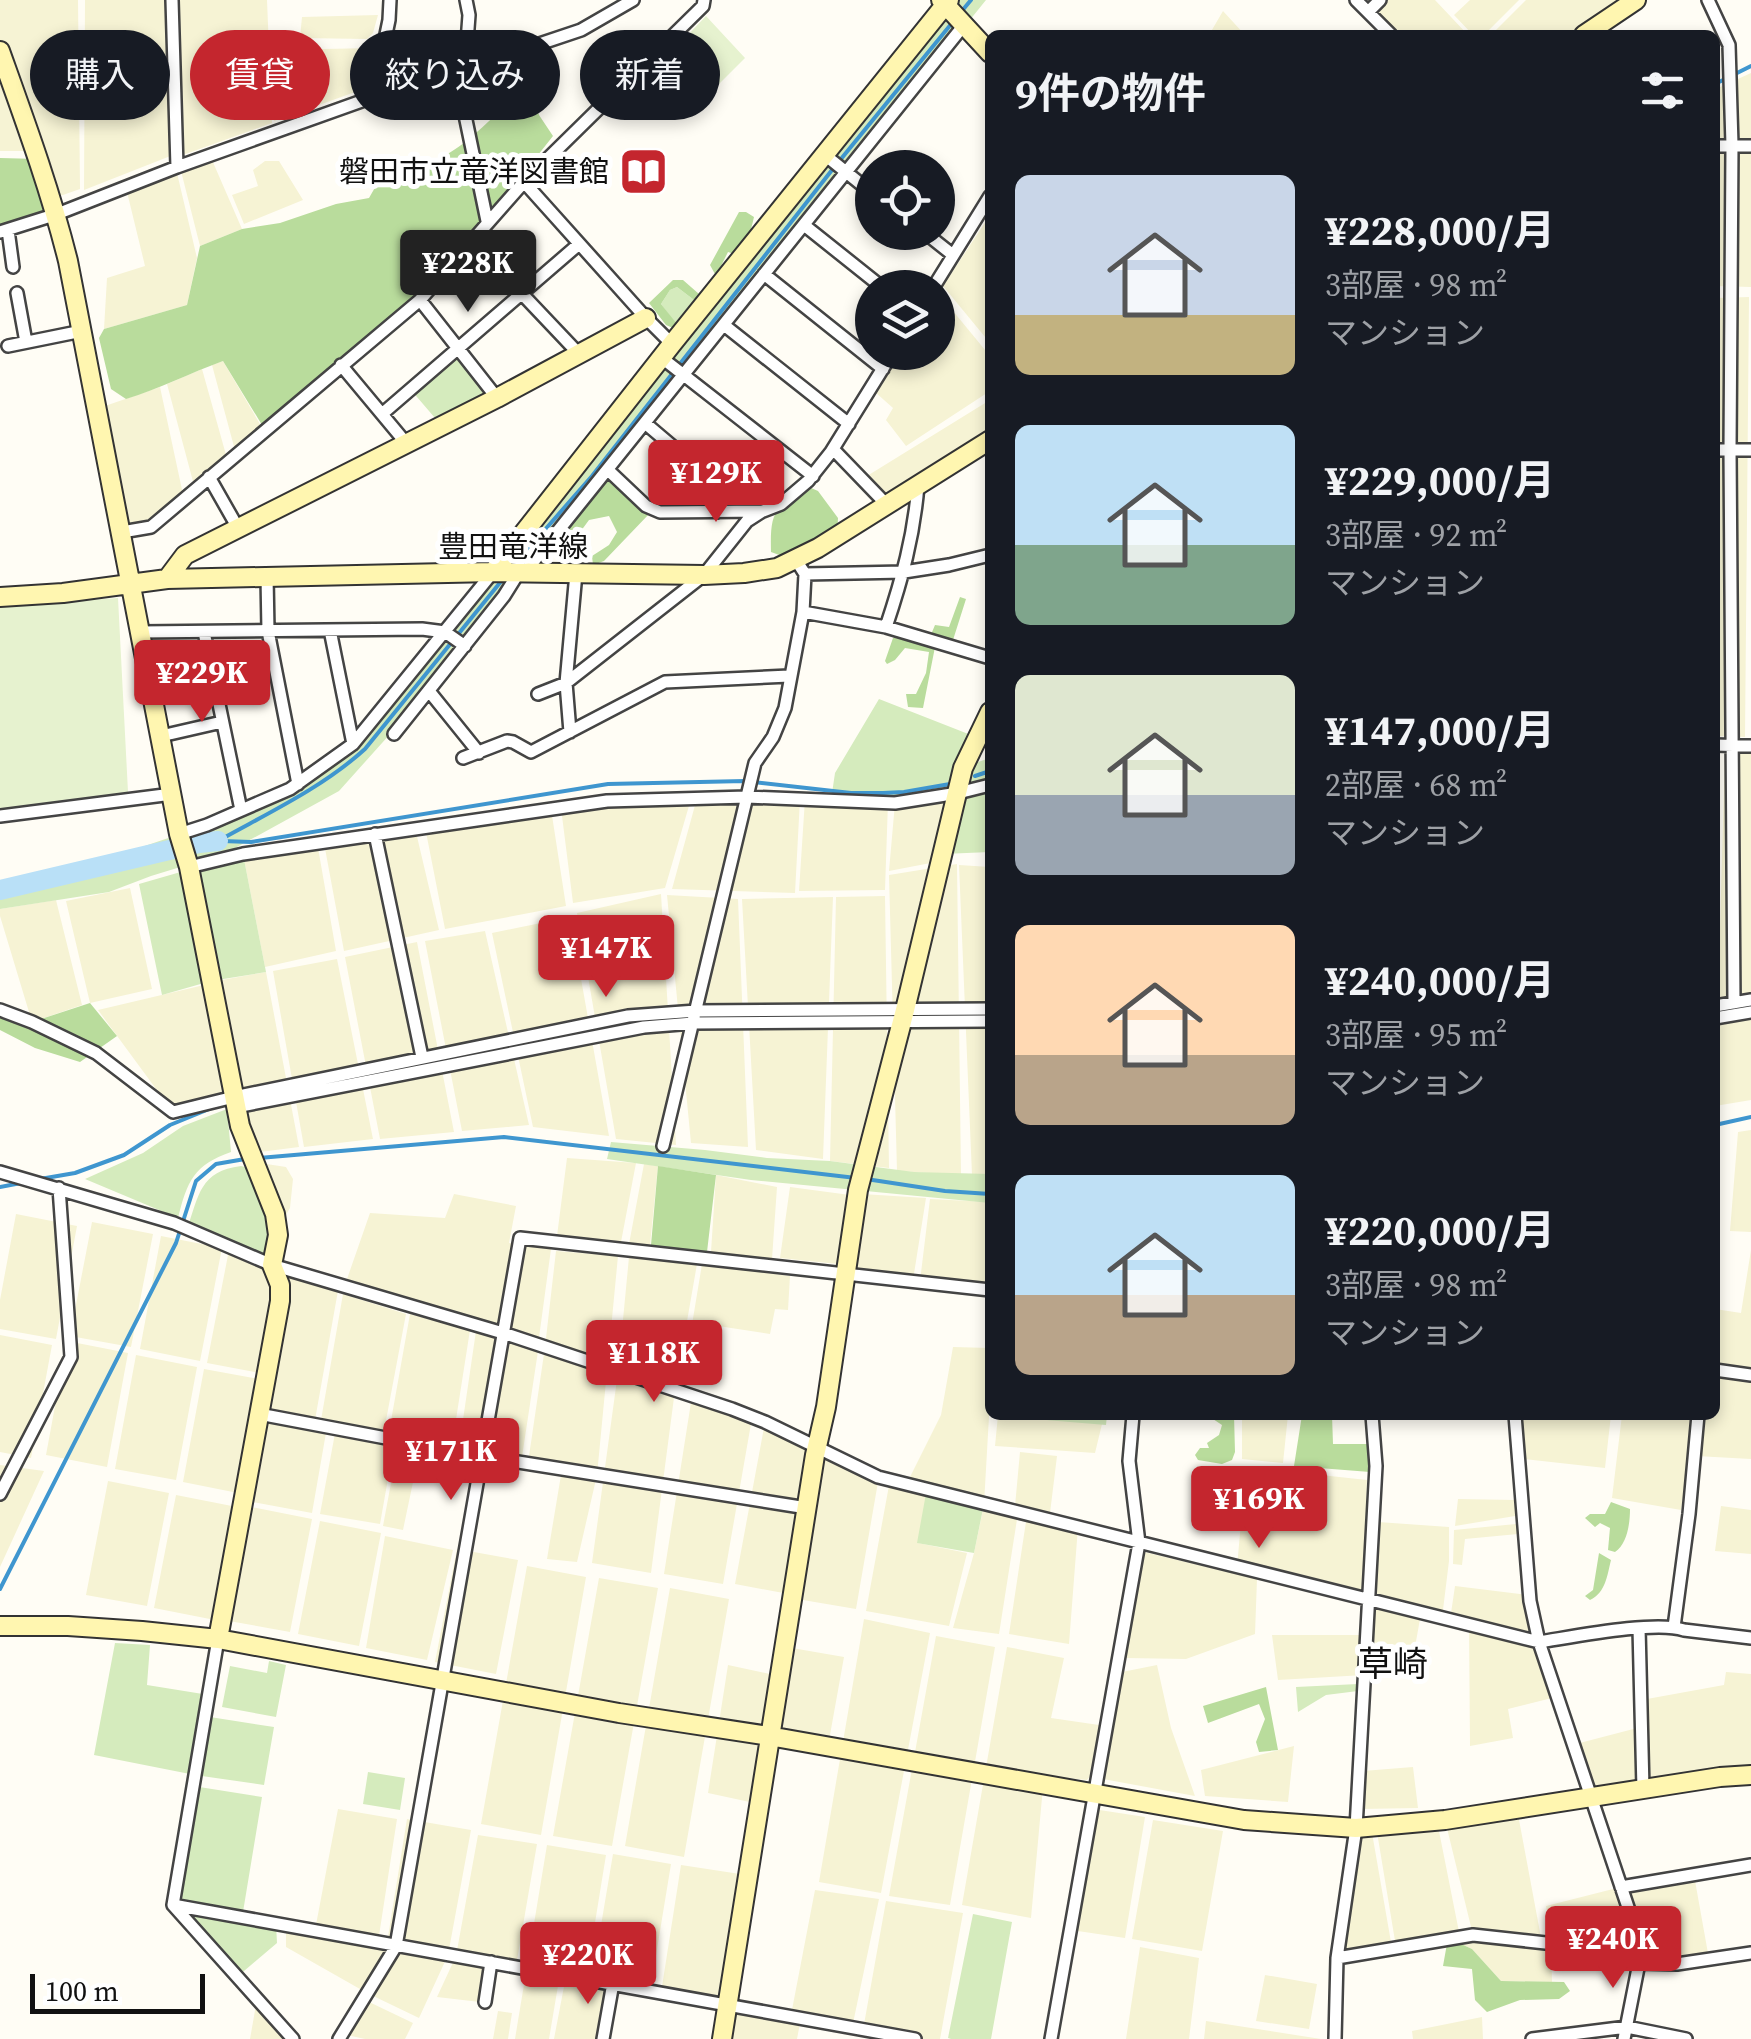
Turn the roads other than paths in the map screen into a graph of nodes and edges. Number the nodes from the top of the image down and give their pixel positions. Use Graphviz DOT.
graph roads {
  1 [pos="172,0"];
  2 [pos="390,0"];
  3 [pos="466,0"];
  4 [pos="633,0"];
  5 [pos="704,0"];
  6 [pos="1356,0"];
  7 [pos="1380,0"];
  8 [pos="1636,0"];
  9 [pos="1708,0"];
  10 [pos="946,2"];
  11 [pos="1614,5"];
  12 [pos="1368,12"];
  13 [pos="964,25"];
  14 [pos="387,30"];
  15 [pos="467,30"];
  16 [pos="1386,30"];
  17 [pos="1589,30"];
  18 [pos="560,37"];
  19 [pos="985,48"];
  20 [pos="0,51"];
  21 [pos="350,105"];
  22 [pos="469,120"];
  23 [pos="1720,146"];
  24 [pos="1732,146"];
  25 [pos="1751,146"];
  26 [pos="825,154"];
  27 [pos="178,167"];
  28 [pos="846,173"];
  29 [pos="855,180"];
  30 [pos="524,182"];
  31 [pos="985,204"];
  32 [pos="56,214"];
  33 [pos="487,221"];
  34 [pos="804,225"];
  35 [pos="4,231"];
  36 [pos="471,240"];
  37 [pos="579,244"];
  38 [pos="947,250"];
  39 [pos="953,255"];
  40 [pos="13,266"];
  41 [pos="860,270"];
  42 [pos="944,270"];
  43 [pos="764,274"];
  44 [pos="17,293"];
  45 [pos="523,295"];
  46 [pos="420,300"];
  47 [pos="646,318"];
  48 [pos="724,324"];
  49 [pos="82,331"];
  50 [pos="26,342"];
  51 [pos="8,346"];
  52 [pos="855,347"];
  53 [pos="459,350"];
  54 [pos="667,351"];
  55 [pos="579,354"];
  56 [pos="341,365"];
  57 [pos="881,370"];
  58 [pos="683,376"];
  59 [pos="497,398"];
  60 [pos="382,414"];
  61 [pos="645,423"];
  62 [pos="848,424"];
  63 [pos="406,443"];
  64 [pos="985,443"];
  65 [pos="833,449"];
  66 [pos="1720,450"];
  67 [pos="1730,450"];
  68 [pos="1751,450"];
  69 [pos="608,470"];
  70 [pos="813,476"];
  71 [pos="210,477"];
  72 [pos="918,486"];
  73 [pos="887,505"];
  74 [pos="718,512"];
  75 [pos="762,512"];
  76 [pos="238,528"];
  77 [pos="122,532"];
  78 [pos="985,555"];
  79 [pos="801,567"];
  80 [pos="494,572"];
  81 [pos="522,572"];
  82 [pos="904,572"];
  83 [pos="576,573"];
  84 [pos="266,576"];
  85 [pos="704,576"];
  86 [pos="167,578"];
  87 [pos="131,582"];
  88 [pos="0,598"];
  89 [pos="803,612"];
  90 [pos="886,627"];
  91 [pos="330,630"];
  92 [pos="268,631"];
  93 [pos="140,632"];
  94 [pos="204,632"];
  95 [pos="445,632"];
  96 [pos="465,646"];
  97 [pos="985,657"];
  98 [pos="789,676"];
  99 [pos="566,683"];
  100 [pos="428,690"];
  101 [pos="538,694"];
  102 [pos="222,722"];
  103 [pos="985,722"];
  104 [pos="570,732"];
  105 [pos="394,734"];
  106 [pos="161,736"];
  107 [pos="353,744"];
  108 [pos="1732,745"];
  109 [pos="1720,746"];
  110 [pos="1751,746"];
  111 [pos="478,753"];
  112 [pos="463,758"];
  113 [pos="298,784"];
  114 [pos="985,786"];
  115 [pos="958,793"];
  116 [pos="172,794"];
  117 [pos="747,796"];
  118 [pos="240,810"];
  119 [pos="0,816"];
  120 [pos="179,834"];
  121 [pos="375,834"];
  122 [pos="188,867"];
  123 [pos="1751,1000"];
  124 [pos="1734,1003"];
  125 [pos="1720,1005"];
  126 [pos="985,1009"];
  127 [pos="0,1010"];
  128 [pos="1751,1012"];
  129 [pos="903,1016"];
  130 [pos="694,1017"];
  131 [pos="1720,1017"];
  132 [pos="985,1021"];
  133 [pos="422,1057"];
  134 [pos="235,1102"];
  135 [pos="663,1146"];
  136 [pos="0,1172"];
  137 [pos="59,1188"];
  138 [pos="272,1264"];
  139 [pos="847,1274"];
  140 [pos="985,1289"];
  141 [pos="503,1334"];
  142 [pos="1720,1371"];
  143 [pos="1751,1375"];
  144 [pos="259,1414"];
  145 [pos="1133,1420"];
  146 [pos="1372,1420"];
  147 [pos="1515,1420"];
  148 [pos="1698,1420"];
  149 [pos="816,1448"];
  150 [pos="481,1456"];
  151 [pos="0,1494"];
  152 [pos="806,1508"];
  153 [pos="1139,1542"];
  154 [pos="1368,1600"];
  155 [pos="0,1626"];
  156 [pos="1674,1627"];
  157 [pos="1639,1628"];
  158 [pos="1751,1638"];
  159 [pos="218,1640"];
  160 [pos="1538,1642"];
  161 [pos="440,1680"];
  162 [pos="770,1736"];
  163 [pos="1751,1775"];
  164 [pos="1642,1789"];
  165 [pos="1096,1793"];
  166 [pos="1589,1797"];
  167 [pos="1356,1828"];
  168 [pos="1751,1865"];
  169 [pos="1621,1887"];
  170 [pos="173,1906"];
  171 [pos="1639,1940"];
  172 [pos="396,1946"];
  173 [pos="1751,1953"];
  174 [pos="1337,1958"];
  175 [pos="491,1962"];
  176 [pos="1639,1962"];
  177 [pos="613,1984"];
  178 [pos="485,2002"];
  179 [pos="728,2004"];
  180 [pos="1625,2033"];
  181 [pos="293,2039"];
  182 [pos="339,2039"];
  183 [pos="602,2039"];
  184 [pos="722,2039"];
  185 [pos="916,2039"];
  186 [pos="1052,2039"];
  187 [pos="1335,2039"];
  188 [pos="1532,2039"];
  189 [pos="1686,2039"];
  1 -- 27 [label="street"];
  2 -- 14 [label="street"];
  3 -- 15 [label="street"];
  4 -- 18 [label="street"];
  5 -- 30 [label="street"];
  6 -- 12 [label="street"];
  7 -- 12 [label="street"];
  8 -- 11 [label="street"];
  9 -- 24 [label="street"];
  10 -- 13 [label="street"];
  10 -- 26 [label="street"];
  11 -- 17 [label="street"];
  12 -- 16 [label="street"];
  13 -- 19 [label="street"];
  13 -- 28 [label="street"];
  20 -- 32 [label="street"];
  21 -- 27 [label="street"];
  22 -- 33 [label="street"];
  23 -- 24 [label="street"];
  24 -- 25 [label="street"];
  24 -- 67 [label="street"];
  26 -- 28 [label="street"];
  26 -- 54 [label="street"];
  27 -- 32 [label="street"];
  28 -- 29 [label="street"];
  28 -- 34 [label="street"];
  30 -- 33 [label="street"];
  30 -- 37 [label="street"];
  31 -- 39 [label="street"];
  32 -- 35 [label="street"];
  32 -- 49 [label="street"];
  33 -- 36 [label="street"];
  34 -- 41 [label="street"];
  34 -- 43 [label="street"];
  35 -- 40 [label="street"];
  36 -- 45 [label="street"];
  36 -- 46 [label="street"];
  37 -- 45 [label="street"];
  37 -- 47 [label="street"];
  38 -- 39 [label="street"];
  39 -- 42 [label="street"];
  43 -- 48 [label="street"];
  43 -- 52 [label="street"];
  44 -- 50 [label="street"];
  45 -- 53 [label="street"];
  45 -- 55 [label="street"];
  46 -- 53 [label="street"];
  46 -- 56 [label="street"];
  47 -- 54 [label="street"];
  47 -- 55 [label="street"];
  48 -- 58 [label="street"];
  48 -- 62 [label="street"];
  49 -- 50 [label="street"];
  49 -- 77 [label="street"];
  50 -- 51 [label="street"];
  53 -- 59 [label="street"];
  53 -- 60 [label="street"];
  54 -- 58 [label="street"];
  54 -- 80 [label="street"];
  55 -- 59 [label="street"];
  56 -- 60 [label="street"];
  56 -- 71 [label="street"];
  57 -- 62 [label="street"];
  58 -- 61 [label="street"];
  58 -- 70 [label="street"];
  59 -- 63 [label="street"];
  60 -- 63 [label="street"];
  61 -- 69 [label="street"];
  61 -- 74 [label="street"];
  62 -- 65 [label="street"];
  63 -- 76 [label="street"];
  64 -- 72 [label="street, 豊田竜洋線"];
  65 -- 70 [label="street"];
  65 -- 73 [label="street"];
  66 -- 67 [label="street"];
  67 -- 68 [label="street"];
  67 -- 108 [label="street"];
  69 -- 74 [label="street"];
  69 -- 81 [label="street"];
  70 -- 75 [label="street"];
  71 -- 76 [label="street"];
  71 -- 77 [label="street"];
  72 -- 73 [label="street, 豊田竜洋線"];
  72 -- 82 [label="street"];
  73 -- 79 [label="street, 豊田竜洋線"];
  74 -- 75 [label="street"];
  75 -- 85 [label="street"];
  76 -- 86 [label="street"];
  77 -- 87 [label="street"];
  78 -- 82 [label="street"];
  79 -- 82 [label="street"];
  79 -- 85 [label="street, 豊田竜洋線"];
  79 -- 89 [label="street"];
  80 -- 81 [label="street, 豊田竜洋線"];
  80 -- 84 [label="street, 豊田竜洋線"];
  80 -- 95 [label="street"];
  81 -- 83 [label="street, 豊田竜洋線"];
  81 -- 96 [label="street"];
  82 -- 90 [label="street"];
  83 -- 85 [label="street, 豊田竜洋線"];
  83 -- 99 [label="street"];
  84 -- 86 [label="street, 豊田竜洋線"];
  84 -- 92 [label="street"];
  85 -- 99 [label="street"];
  86 -- 87 [label="street, 豊田竜洋線"];
  87 -- 88 [label="street, 豊田竜洋線"];
  87 -- 93 [label="street"];
  89 -- 90 [label="street"];
  89 -- 98 [label="street"];
  90 -- 97 [label="street"];
  91 -- 92 [label="street"];
  91 -- 95 [label="street"];
  91 -- 107 [label="street"];
  92 -- 94 [label="street"];
  92 -- 113 [label="street"];
  93 -- 94 [label="street"];
  93 -- 106 [label="street"];
  94 -- 102 [label="street"];
  95 -- 96 [label="street"];
  95 -- 107 [label="street"];
  96 -- 100 [label="street"];
  98 -- 104 [label="street"];
  98 -- 117 [label="street"];
  99 -- 101 [label="street"];
  99 -- 104 [label="street"];
  100 -- 105 [label="street"];
  100 -- 111 [label="street"];
  102 -- 106 [label="street"];
  102 -- 118 [label="street"];
  103 -- 115 [label="street"];
  104 -- 111 [label="street"];
  106 -- 116 [label="street"];
  107 -- 113 [label="street"];
  108 -- 109 [label="street"];
  108 -- 110 [label="street"];
  108 -- 124 [label="street"];
  111 -- 112 [label="street"];
  113 -- 118 [label="street"];
  114 -- 115 [label="street"];
  115 -- 117 [label="street"];
  115 -- 129 [label="street"];
  116 -- 119 [label="street"];
  116 -- 120 [label="street"];
  117 -- 121 [label="street"];
  117 -- 130 [label="street"];
  118 -- 120 [label="street"];
  120 -- 122 [label="street"];
  121 -- 122 [label="street"];
  121 -- 133 [label="street"];
  122 -- 134 [label="street"];
  123 -- 124 [label="street"];
  124 -- 125 [label="street"];
  126 -- 129 [label="street"];
  127 -- 134 [label="street"];
  128 -- 131 [label="street"];
  129 -- 130 [label="street"];
  129 -- 132 [label="street"];
  129 -- 139 [label="street"];
  130 -- 133 [label="street"];
  130 -- 134 [label="street"];
  130 -- 135 [label="street"];
  133 -- 134 [label="street"];
  134 -- 138 [label="street"];
  136 -- 137 [label="street"];
  137 -- 138 [label="street"];
  137 -- 151 [label="street"];
  138 -- 141 [label="street"];
  138 -- 144 [label="street"];
  139 -- 140 [label="street"];
  139 -- 141 [label="street"];
  139 -- 149 [label="street"];
  141 -- 149 [label="street"];
  141 -- 150 [label="street"];
  142 -- 143 [label="street"];
  144 -- 150 [label="street"];
  144 -- 159 [label="street"];
  145 -- 153 [label="street"];
  146 -- 154 [label="street"];
  147 -- 160 [label="street"];
  148 -- 156 [label="street"];
  149 -- 152 [label="street"];
  149 -- 153 [label="street"];
  150 -- 152 [label="street"];
  150 -- 161 [label="street"];
  152 -- 162 [label="street"];
  153 -- 154 [label="street"];
  153 -- 165 [label="street"];
  154 -- 160 [label="street"];
  154 -- 167 [label="street"];
  155 -- 159 [label="street"];
  156 -- 157 [label="street"];
  156 -- 158 [label="street"];
  157 -- 160 [label="street"];
  157 -- 164 [label="street"];
  159 -- 161 [label="street"];
  159 -- 170 [label="street"];
  160 -- 166 [label="street"];
  161 -- 162 [label="street"];
  161 -- 172 [label="street"];
  162 -- 165 [label="street"];
  162 -- 179 [label="street"];
  163 -- 164 [label="street"];
  164 -- 166 [label="street"];
  165 -- 167 [label="street"];
  165 -- 186 [label="street"];
  166 -- 167 [label="street"];
  166 -- 169 [label="street"];
  167 -- 174 [label="street"];
  168 -- 169 [label="street"];
  169 -- 171 [label="street"];
  170 -- 172 [label="street"];
  170 -- 181 [label="street"];
  171 -- 174 [label="street"];
  171 -- 176 [label="street"];
  172 -- 175 [label="street"];
  172 -- 182 [label="street"];
  173 -- 176 [label="street"];
  174 -- 187 [label="street"];
  175 -- 177 [label="street"];
  175 -- 178 [label="street"];
  176 -- 180 [label="street"];
  177 -- 179 [label="street"];
  177 -- 183 [label="street"];
  179 -- 184 [label="street"];
  179 -- 185 [label="street"];
  180 -- 188 [label="street"];
  180 -- 189 [label="street"];
}
